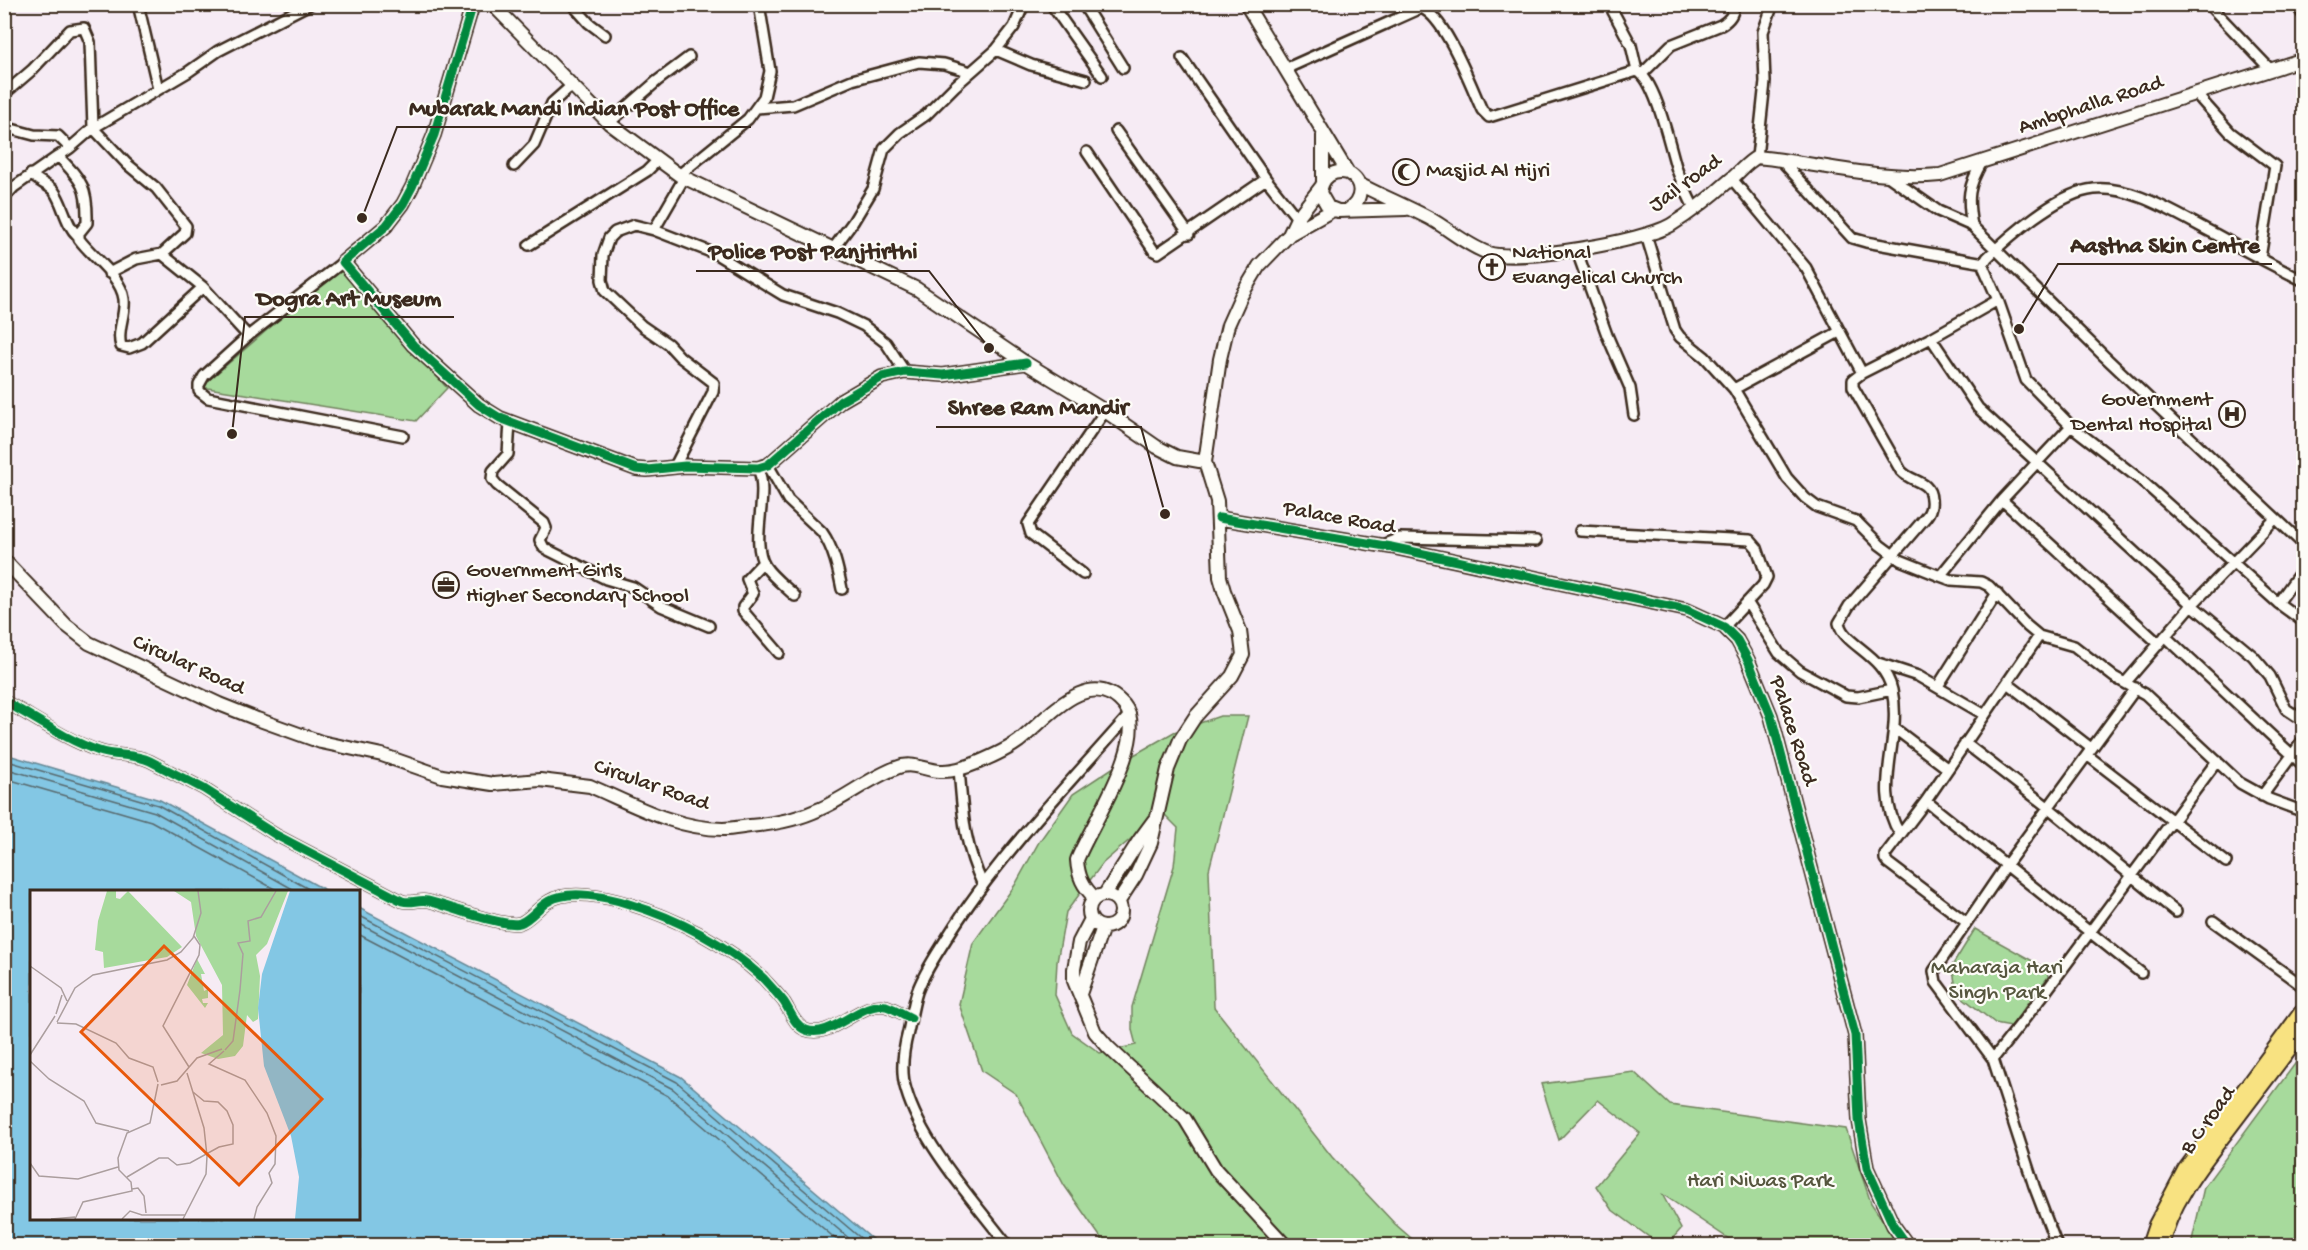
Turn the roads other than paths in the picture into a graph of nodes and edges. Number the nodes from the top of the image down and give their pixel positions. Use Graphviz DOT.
graph roads {
  1 [pos="138,4"];
  2 [pos="310,4"];
  3 [pos="473,4"];
  4 [pos="492,4"];
  5 [pos="572,4"];
  6 [pos="759,4"];
  7 [pos="1024,4"];
  8 [pos="1051,4"];
  9 [pos="1083,4"];
  10 [pos="1246,4"];
  11 [pos="1610,4"];
  12 [pos="1733,4"];
  13 [pos="1773,4"];
  14 [pos="2208,4"];
  15 [pos="2296,4"];
  16 [pos="2304,16"];
  17 [pos="605,35"];
  18 [pos="996,50"];
  19 [pos="689,57"];
  20 [pos="1182,58"];
  21 [pos="2304,60"];
  22 [pos="1123,68"];
  23 [pos="1286,69"];
  24 [pos="2271,70"];
  25 [pos="971,72"];
  26 [pos="1640,72"];
  27 [pos="1102,76"];
  28 [pos="1086,80"];
  29 [pos="571,86"];
  30 [pos="158,89"];
  31 [pos="4,94"];
  32 [pos="2196,94"];
  33 [pos="757,108"];
  34 [pos="609,123"];
  35 [pos="4,127"];
  36 [pos="93,128"];
  37 [pos="1116,131"];
  38 [pos="1323,134"];
  39 [pos="70,148"];
  40 [pos="1087,152"];
  41 [pos="58,156"];
  42 [pos="1757,157"];
  43 [pos="1780,159"];
  44 [pos="658,160"];
  45 [pos="1982,162"];
  46 [pos="514,166"];
  47 [pos="1348,173"];
  48 [pos="31,174"];
  49 [pos="682,176"];
  50 [pos="1888,176"];
  51 [pos="1266,179"];
  52 [pos="1732,179"];
  53 [pos="1322,184"];
  54 [pos="1359,184"];
  55 [pos="4,198"];
  56 [pos="1694,208"];
  57 [pos="1408,209"];
  58 [pos="1333,210"];
  59 [pos="1348,210"];
  60 [pos="1297,218"];
  61 [pos="1972,226"];
  62 [pos="654,230"];
  63 [pos="1189,234"];
  64 [pos="1289,235"];
  65 [pos="1646,235"];
  66 [pos="78,237"];
  67 [pos="529,245"];
  68 [pos="833,249"];
  69 [pos="1576,249"];
  70 [pos="1996,249"];
  71 [pos="162,254"];
  72 [pos="2260,258"];
  73 [pos="343,262"];
  74 [pos="1984,263"];
  75 [pos="109,273"];
  76 [pos="2304,281"];
  77 [pos="203,287"];
  78 [pos="1998,300"];
  79 [pos="1839,332"];
  80 [pos="248,336"];
  81 [pos="1931,338"];
  82 [pos="1026,363"];
  83 [pos="905,372"];
  84 [pos="1862,374"];
  85 [pos="1734,389"];
  86 [pos="1105,411"];
  87 [pos="1634,415"];
  88 [pos="510,422"];
  89 [pos="2071,426"];
  90 [pos="403,436"];
  91 [pos="1204,462"];
  92 [pos="2038,462"];
  93 [pos="675,466"];
  94 [pos="763,467"];
  95 [pos="2002,500"];
  96 [pos="1219,518"];
  97 [pos="2276,519"];
  98 [pos="1580,531"];
  99 [pos="1536,541"];
  100 [pos="2304,544"];
  101 [pos="1382,545"];
  102 [pos="1892,555"];
  103 [pos="4,560"];
  104 [pos="763,562"];
  105 [pos="2231,562"];
  106 [pos="2304,567"];
  107 [pos="1083,574"];
  108 [pos="1940,576"];
  109 [pos="842,589"];
  110 [pos="1997,593"];
  111 [pos="795,596"];
  112 [pos="1746,602"];
  113 [pos="2278,603"];
  114 [pos="2192,605"];
  115 [pos="2304,622"];
  116 [pos="709,626"];
  117 [pos="1724,627"];
  118 [pos="2038,636"];
  119 [pos="2162,639"];
  120 [pos="779,653"];
  121 [pos="1878,663"];
  122 [pos="2126,682"];
  123 [pos="2007,683"];
  124 [pos="1938,686"];
  125 [pos="2136,688"];
  126 [pos="1892,690"];
  127 [pos="4,701"];
  128 [pos="1130,714"];
  129 [pos="1985,715"];
  130 [pos="2304,721"];
  131 [pos="1894,728"];
  132 [pos="2304,739"];
  133 [pos="1965,743"];
  134 [pos="2089,752"];
  135 [pos="2291,755"];
  136 [pos="2217,761"];
  137 [pos="2304,766"];
  138 [pos="959,769"];
  139 [pos="1948,769"];
  140 [pos="2262,796"];
  141 [pos="1926,801"];
  142 [pos="2049,808"];
  143 [pos="2304,812"];
  144 [pos="1159,815"];
  145 [pos="2172,821"];
  146 [pos="1900,834"];
  147 [pos="2226,862"];
  148 [pos="2007,864"];
  149 [pos="2132,878"];
  150 [pos="983,885"];
  151 [pos="1100,896"];
  152 [pos="1119,901"];
  153 [pos="2176,912"];
  154 [pos="1091,919"];
  155 [pos="2213,921"];
  156 [pos="1966,922"];
  157 [pos="1103,927"];
  158 [pos="2089,932"];
  159 [pos="2141,973"];
  160 [pos="2304,987"];
  161 [pos="1080,994"];
  162 [pos="2304,1009"];
  163 [pos="911,1018"];
  164 [pos="2304,1029"];
  165 [pos="1993,1059"];
  166 [pos="1008,1245"];
  167 [pos="1286,1245"];
  168 [pos="1908,1245"];
  169 [pos="2057,1245"];
  170 [pos="2149,1245"];
  171 [pos="2161,1245"];
  1 -- 30 [label="street"];
  2 -- 30 [label="street"];
  3 -- 73 [label="main road"];
  4 -- 29 [label="main road"];
  5 -- 17 [label="street"];
  6 -- 33 [label="street"];
  7 -- 18 [label="street"];
  8 -- 27 [label="street"];
  9 -- 22 [label="street"];
  10 -- 23 [label="main road"];
  11 -- 26 [label="street"];
  12 -- 26 [label="street"];
  13 -- 42 [label="street"];
  14 -- 24 [label="street"];
  15 -- 16 [label="street"];
  18 -- 25 [label="street"];
  18 -- 28 [label="street"];
  19 -- 34 [label="street"];
  20 -- 51 [label="street"];
  21 -- 24 [label="main road, Ambphalla Road"];
  23 -- 26 [label="street"];
  23 -- 38 [label="main road"];
  24 -- 32 [label="main road, Ambphalla Road"];
  25 -- 33 [label="street"];
  25 -- 68 [label="street"];
  26 -- 56 [label="street"];
  29 -- 34 [label="main road"];
  29 -- 46 [label="street"];
  30 -- 36 [label="street"];
  31 -- 36 [label="street"];
  32 -- 45 [label="main road, Ambphalla Road"];
  32 -- 72 [label="street"];
  33 -- 49 [label="street"];
  34 -- 44 [label="main road"];
  35 -- 39 [label="street"];
  36 -- 39 [label="street"];
  36 -- 71 [label="street"];
  37 -- 63 [label="street"];
  38 -- 47 [label="main road"];
  38 -- 53 [label="main road"];
  39 -- 41 [label="street"];
  40 -- 63 [label="street"];
  41 -- 48 [label="street"];
  41 -- 66 [label="street"];
  42 -- 43 [label="main road, Jail road"];
  42 -- 52 [label="main road, Jail road"];
  43 -- 50 [label="main road, Jail road"];
  43 -- 74 [label="street"];
  44 -- 49 [label="main road"];
  44 -- 67 [label="street"];
  45 -- 50 [label="main road, Ambphalla Road"];
  45 -- 61 [label="street"];
  47 -- 53 [label="main road"];
  47 -- 54 [label="main road"];
  48 -- 55 [label="street"];
  48 -- 66 [label="street"];
  49 -- 62 [label="street"];
  49 -- 68 [label="main road"];
  50 -- 61 [label="street"];
  51 -- 60 [label="street"];
  51 -- 63 [label="street"];
  52 -- 56 [label="main road, Jail road"];
  52 -- 79 [label="street"];
  53 -- 58 [label="main road"];
  53 -- 60 [label="main road"];
  54 -- 57 [label="main road, Jail road"];
  54 -- 59 [label="main road"];
  56 -- 65 [label="main road, Jail road"];
  57 -- 59 [label="main road"];
  57 -- 69 [label="main road, Jail road"];
  58 -- 59 [label="main road"];
  58 -- 64 [label="main road"];
  60 -- 64 [label="main road"];
  61 -- 70 [label="street"];
  62 -- 83 [label="street"];
  62 -- 93 [label="street"];
  64 -- 91 [label="main road"];
  65 -- 69 [label="main road, Jail road"];
  65 -- 85 [label="street"];
  66 -- 75 [label="street"];
  68 -- 82 [label="main road"];
  69 -- 87 [label="street"];
  70 -- 72 [label="street"];
  70 -- 74 [label="street"];
  70 -- 97 [label="street"];
  71 -- 75 [label="street"];
  71 -- 77 [label="street"];
  72 -- 76 [label="street"];
  73 -- 80 [label="street"];
  73 -- 88 [label="main road"];
  74 -- 78 [label="street"];
  75 -- 77 [label="street"];
  77 -- 80 [label="street"];
  78 -- 81 [label="street"];
  78 -- 89 [label="street"];
  79 -- 84 [label="street"];
  79 -- 85 [label="street"];
  80 -- 90 [label="street"];
  81 -- 84 [label="street"];
  81 -- 92 [label="street"];
  82 -- 83 [label="main road"];
  82 -- 86 [label="main road"];
  83 -- 94 [label="main road"];
  84 -- 102 [label="street"];
  85 -- 102 [label="street"];
  86 -- 91 [label="main road"];
  86 -- 107 [label="street"];
  88 -- 93 [label="main road"];
  88 -- 116 [label="street"];
  89 -- 92 [label="street"];
  89 -- 105 [label="street"];
  91 -- 96 [label="main road"];
  92 -- 95 [label="street"];
  92 -- 114 [label="street"];
  93 -- 94 [label="main road"];
  94 -- 104 [label="street"];
  94 -- 109 [label="street"];
  95 -- 108 [label="street"];
  95 -- 119 [label="street"];
  96 -- 101 [label="main road, Palace Road"];
  96 -- 144 [label="main road"];
  97 -- 100 [label="street"];
  97 -- 105 [label="street"];
  98 -- 112 [label="street"];
  99 -- 101 [label="street"];
  101 -- 117 [label="main road, Palace Road"];
  102 -- 108 [label="street"];
  102 -- 121 [label="street"];
  103 -- 138 [label="main road, Circular Road"];
  104 -- 111 [label="street"];
  104 -- 120 [label="street"];
  105 -- 113 [label="street"];
  105 -- 114 [label="street"];
  106 -- 113 [label="street"];
  108 -- 110 [label="street"];
  110 -- 118 [label="street"];
  110 -- 124 [label="street"];
  112 -- 117 [label="street"];
  112 -- 126 [label="street"];
  113 -- 115 [label="street"];
  114 -- 119 [label="street"];
  114 -- 130 [label="street"];
  117 -- 168 [label="main road, Palace Road"];
  118 -- 122 [label="street"];
  118 -- 123 [label="street"];
  119 -- 122 [label="street"];
  119 -- 135 [label="street"];
  121 -- 124 [label="street"];
  121 -- 126 [label="street"];
  122 -- 125 [label="street"];
  123 -- 129 [label="street"];
  123 -- 134 [label="street"];
  124 -- 129 [label="street"];
  125 -- 134 [label="street"];
  125 -- 136 [label="street"];
  126 -- 131 [label="street"];
  127 -- 163 [label="street"];
  128 -- 138 [label="main road, Circular Road"];
  128 -- 150 [label="street"];
  128 -- 151 [label="main road"];
  129 -- 133 [label="street"];
  131 -- 139 [label="street"];
  131 -- 146 [label="street"];
  132 -- 135 [label="street"];
  133 -- 139 [label="street"];
  133 -- 142 [label="street"];
  134 -- 142 [label="street"];
  134 -- 145 [label="street"];
  135 -- 137 [label="street"];
  135 -- 140 [label="street"];
  136 -- 140 [label="street"];
  136 -- 145 [label="street"];
  138 -- 150 [label="street"];
  139 -- 141 [label="street"];
  140 -- 143 [label="street"];
  141 -- 146 [label="street"];
  141 -- 148 [label="street"];
  142 -- 148 [label="street"];
  142 -- 149 [label="street"];
  144 -- 151 [label="main road"];
  144 -- 152 [label="main road"];
  145 -- 147 [label="street"];
  145 -- 149 [label="street"];
  146 -- 156 [label="street"];
  148 -- 156 [label="street"];
  148 -- 158 [label="street"];
  149 -- 153 [label="street"];
  149 -- 158 [label="street"];
  150 -- 163 [label="street"];
  151 -- 152 [label="main road"];
  151 -- 154 [label="main road"];
  152 -- 157 [label="main road"];
  154 -- 157 [label="main road"];
  154 -- 161 [label="main road"];
  155 -- 160 [label="street"];
  156 -- 165 [label="street"];
  157 -- 161 [label="main road"];
  158 -- 159 [label="street"];
  158 -- 165 [label="street"];
  161 -- 167 [label="main road"];
  162 -- 170 [label="main road"];
  163 -- 166 [label="street"];
  164 -- 171 [label="main road, B C road"];
  165 -- 169 [label="street"];
}
